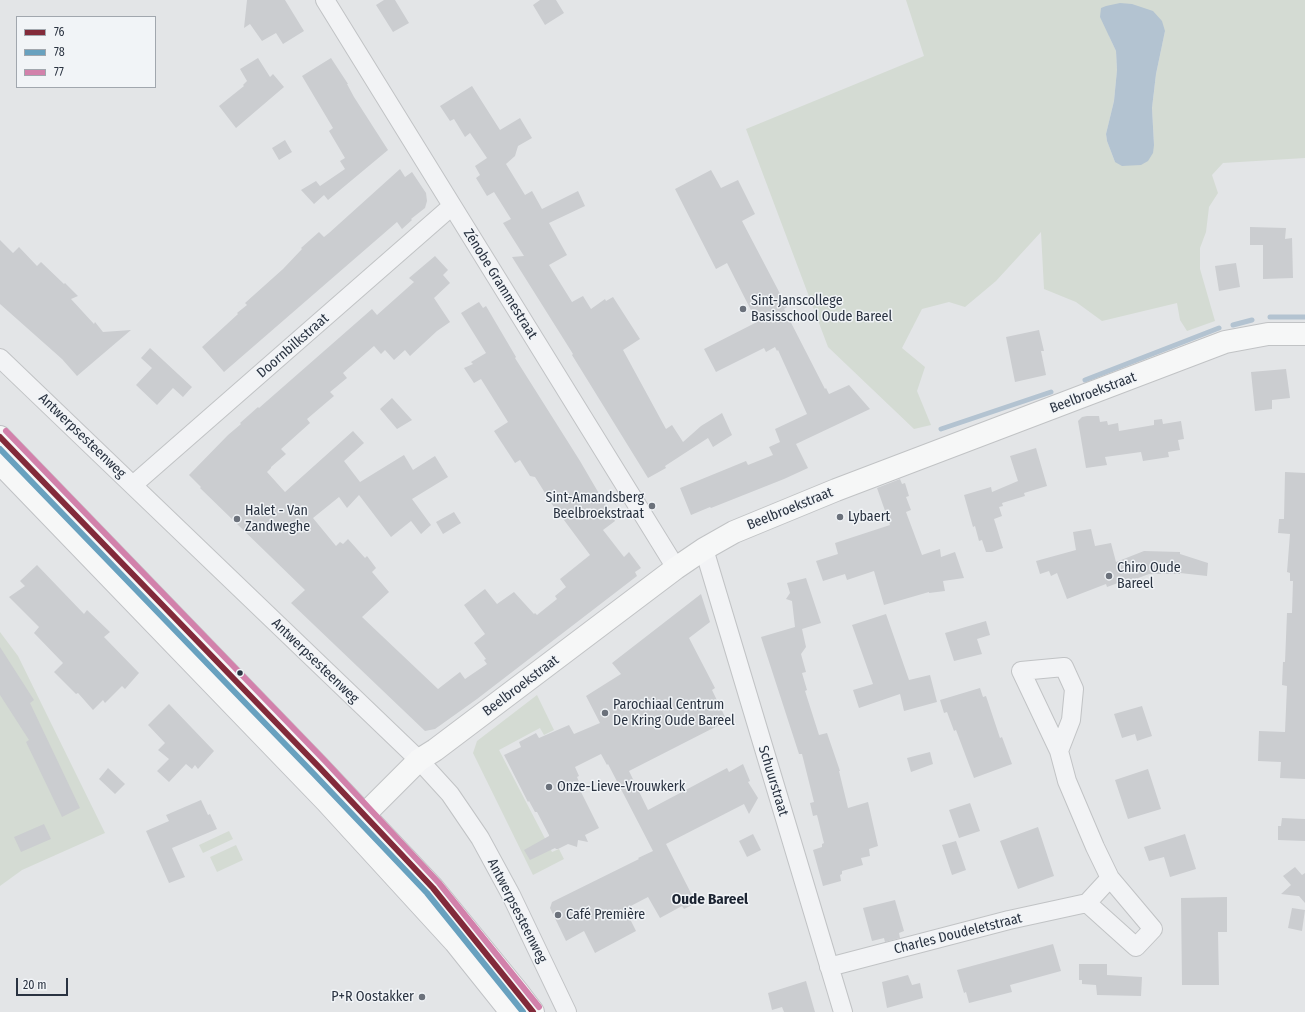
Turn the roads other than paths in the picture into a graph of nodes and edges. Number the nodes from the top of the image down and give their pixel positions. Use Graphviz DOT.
graph roads {
  1 [pos="325,0"];
  2 [pos="452,206"];
  3 [pos="1305,334"];
  4 [pos="0,358"];
  5 [pos="0,437"];
  6 [pos="0,463"];
  7 [pos="133,485"];
  8 [pos="704,549"];
  9 [pos="676,568"];
  10 [pos="1059,751"];
  11 [pos="419,760"];
  12 [pos="358,822"];
  13 [pos="1110,878"];
  14 [pos="1088,903"];
  15 [pos="829,967"];
  16 [pos="511,1012"];
  17 [pos="533,1012"];
  18 [pos="567,1012"];
  19 [pos="843,1012"];
  1 -- 2 [label="street, Zénobe Grammestraat"];
  2 -- 7 [label="street, Doornbilkstraat"];
  2 -- 9 [label="street, Zénobe Grammestraat"];
  3 -- 8 [label="main road, Beelbroekstraat"];
  4 -- 7 [label="street, Antwerpsesteenweg"];
  5 -- 12 [label="main road"];
  6 -- 12 [label="main road"];
  7 -- 11 [label="street, Antwerpsesteenweg"];
  8 -- 9 [label="main road, Beelbroekstraat"];
  8 -- 15 [label="street, Schuurstraat"];
  9 -- 11 [label="main road, Beelbroekstraat"];
  10 -- 13 [label="street"];
  11 -- 12 [label="main road, Beelbroekstraat"];
  11 -- 18 [label="street, Antwerpsesteenweg"];
  12 -- 16 [label="main road"];
  12 -- 17 [label="main road"];
  13 -- 14 [label="street"];
  13 -- 14 [label="street"];
  14 -- 15 [label="street, Charles Doudeletstraat"];
  15 -- 19 [label="street, Schuurstraat"];
}
